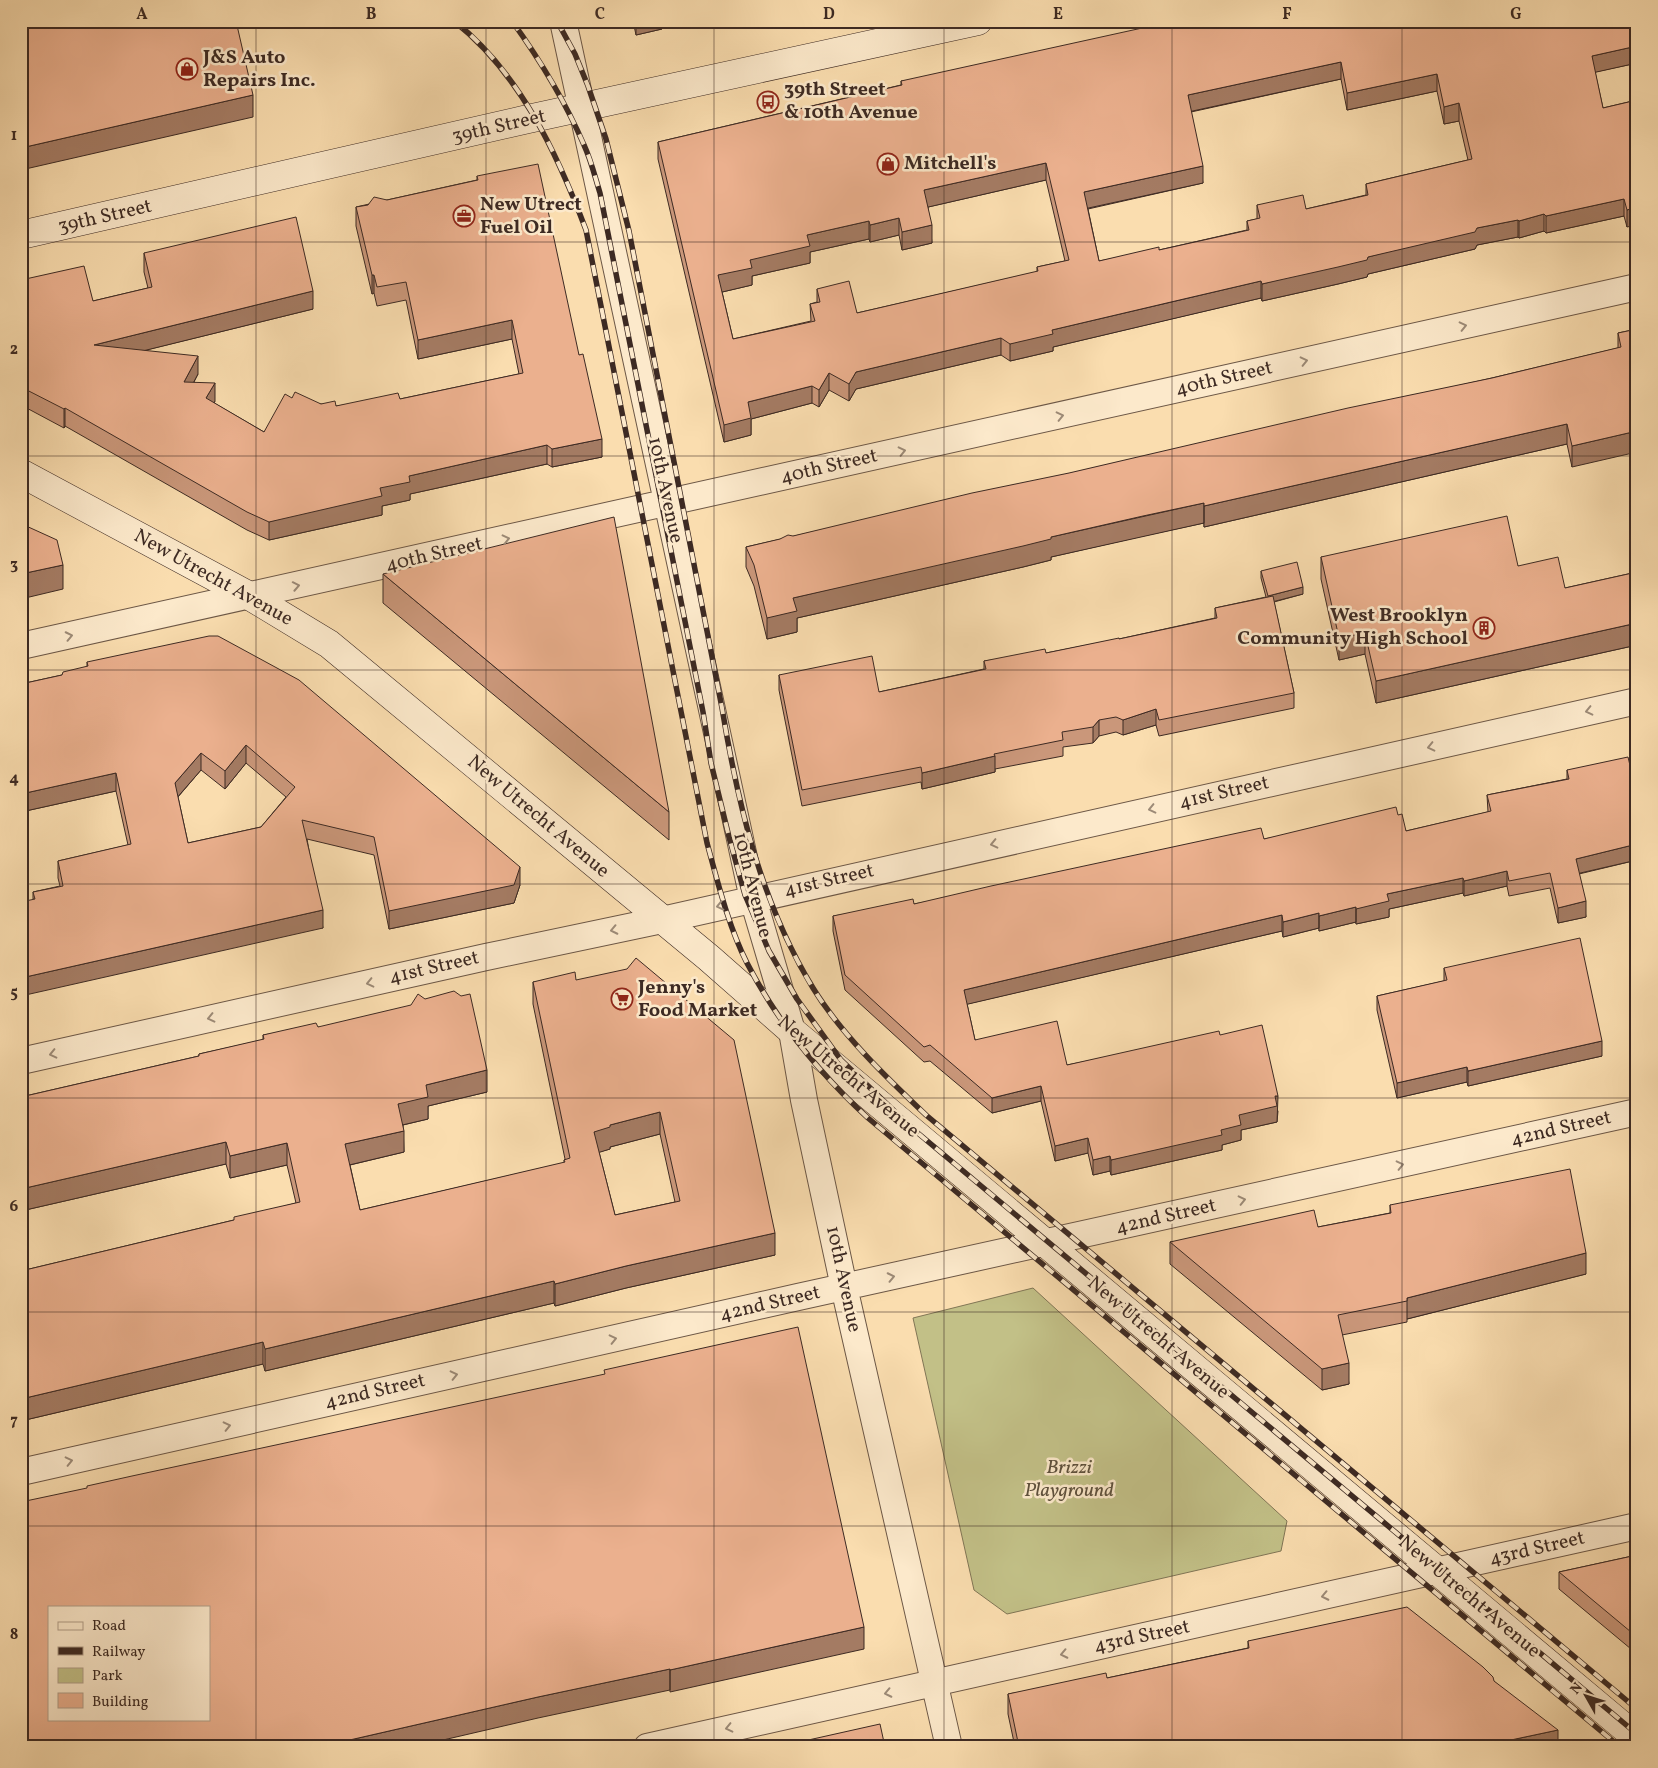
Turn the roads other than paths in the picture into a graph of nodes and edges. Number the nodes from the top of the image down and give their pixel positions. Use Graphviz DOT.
graph roads {
  1 [pos="563,21"];
  2 [pos="978,21"];
  3 [pos="582,108"];
  4 [pos="21,235"];
  5 [pos="1637,287"];
  6 [pos="21,473"];
  7 [pos="668,503"];
  8 [pos="248,595"];
  9 [pos="21,646"];
  10 [pos="1637,701"];
  11 [pos="753,899"];
  12 [pos="662,920"];
  13 [pos="792,1031"];
  14 [pos="21,1060"];
  15 [pos="1637,1112"];
  16 [pos="1046,1243"];
  17 [pos="844,1287"];
  18 [pos="21,1472"];
  19 [pos="1637,1526"];
  20 [pos="1438,1571"];
  21 [pos="935,1683"];
  22 [pos="1637,1738"];
  23 [pos="647,1747"];
  24 [pos="950,1747"];
  1 -- 3 [label="street, 10th Avenue"];
  2 -- 3 [label="street, 39th Street"];
  3 -- 4 [label="street, 39th Street"];
  3 -- 7 [label="street, 10th Avenue"];
  7 -- 5 [label="street, 40th Street, one-way"];
  6 -- 8 [label="street, New Utrecht Avenue"];
  8 -- 7 [label="street, 40th Street, one-way"];
  7 -- 11 [label="street, 10th Avenue"];
  9 -- 8 [label="street, 40th Street, one-way"];
  8 -- 12 [label="street, New Utrecht Avenue"];
  10 -- 11 [label="street, 41st Street, one-way"];
  11 -- 12 [label="street, 41st Street, one-way"];
  11 -- 13 [label="street, 10th Avenue"];
  12 -- 13 [label="street, New Utrecht Avenue"];
  12 -- 14 [label="street, 41st Street, one-way"];
  13 -- 16 [label="street, New Utrecht Avenue"];
  13 -- 17 [label="street, 10th Avenue"];
  16 -- 15 [label="street, 42nd Street, one-way"];
  17 -- 16 [label="street, 42nd Street, one-way"];
  16 -- 20 [label="street, New Utrecht Avenue"];
  18 -- 17 [label="street, 42nd Street, one-way"];
  17 -- 21 [label="street, 10th Avenue"];
  19 -- 20 [label="street, 43rd Street"];
  20 -- 21 [label="street, 43rd Street, one-way"];
  20 -- 22 [label="street, New Utrecht Avenue"];
  21 -- 23 [label="street, 43rd Street, one-way"];
  21 -- 24 [label="street, 10th Avenue"];
}
